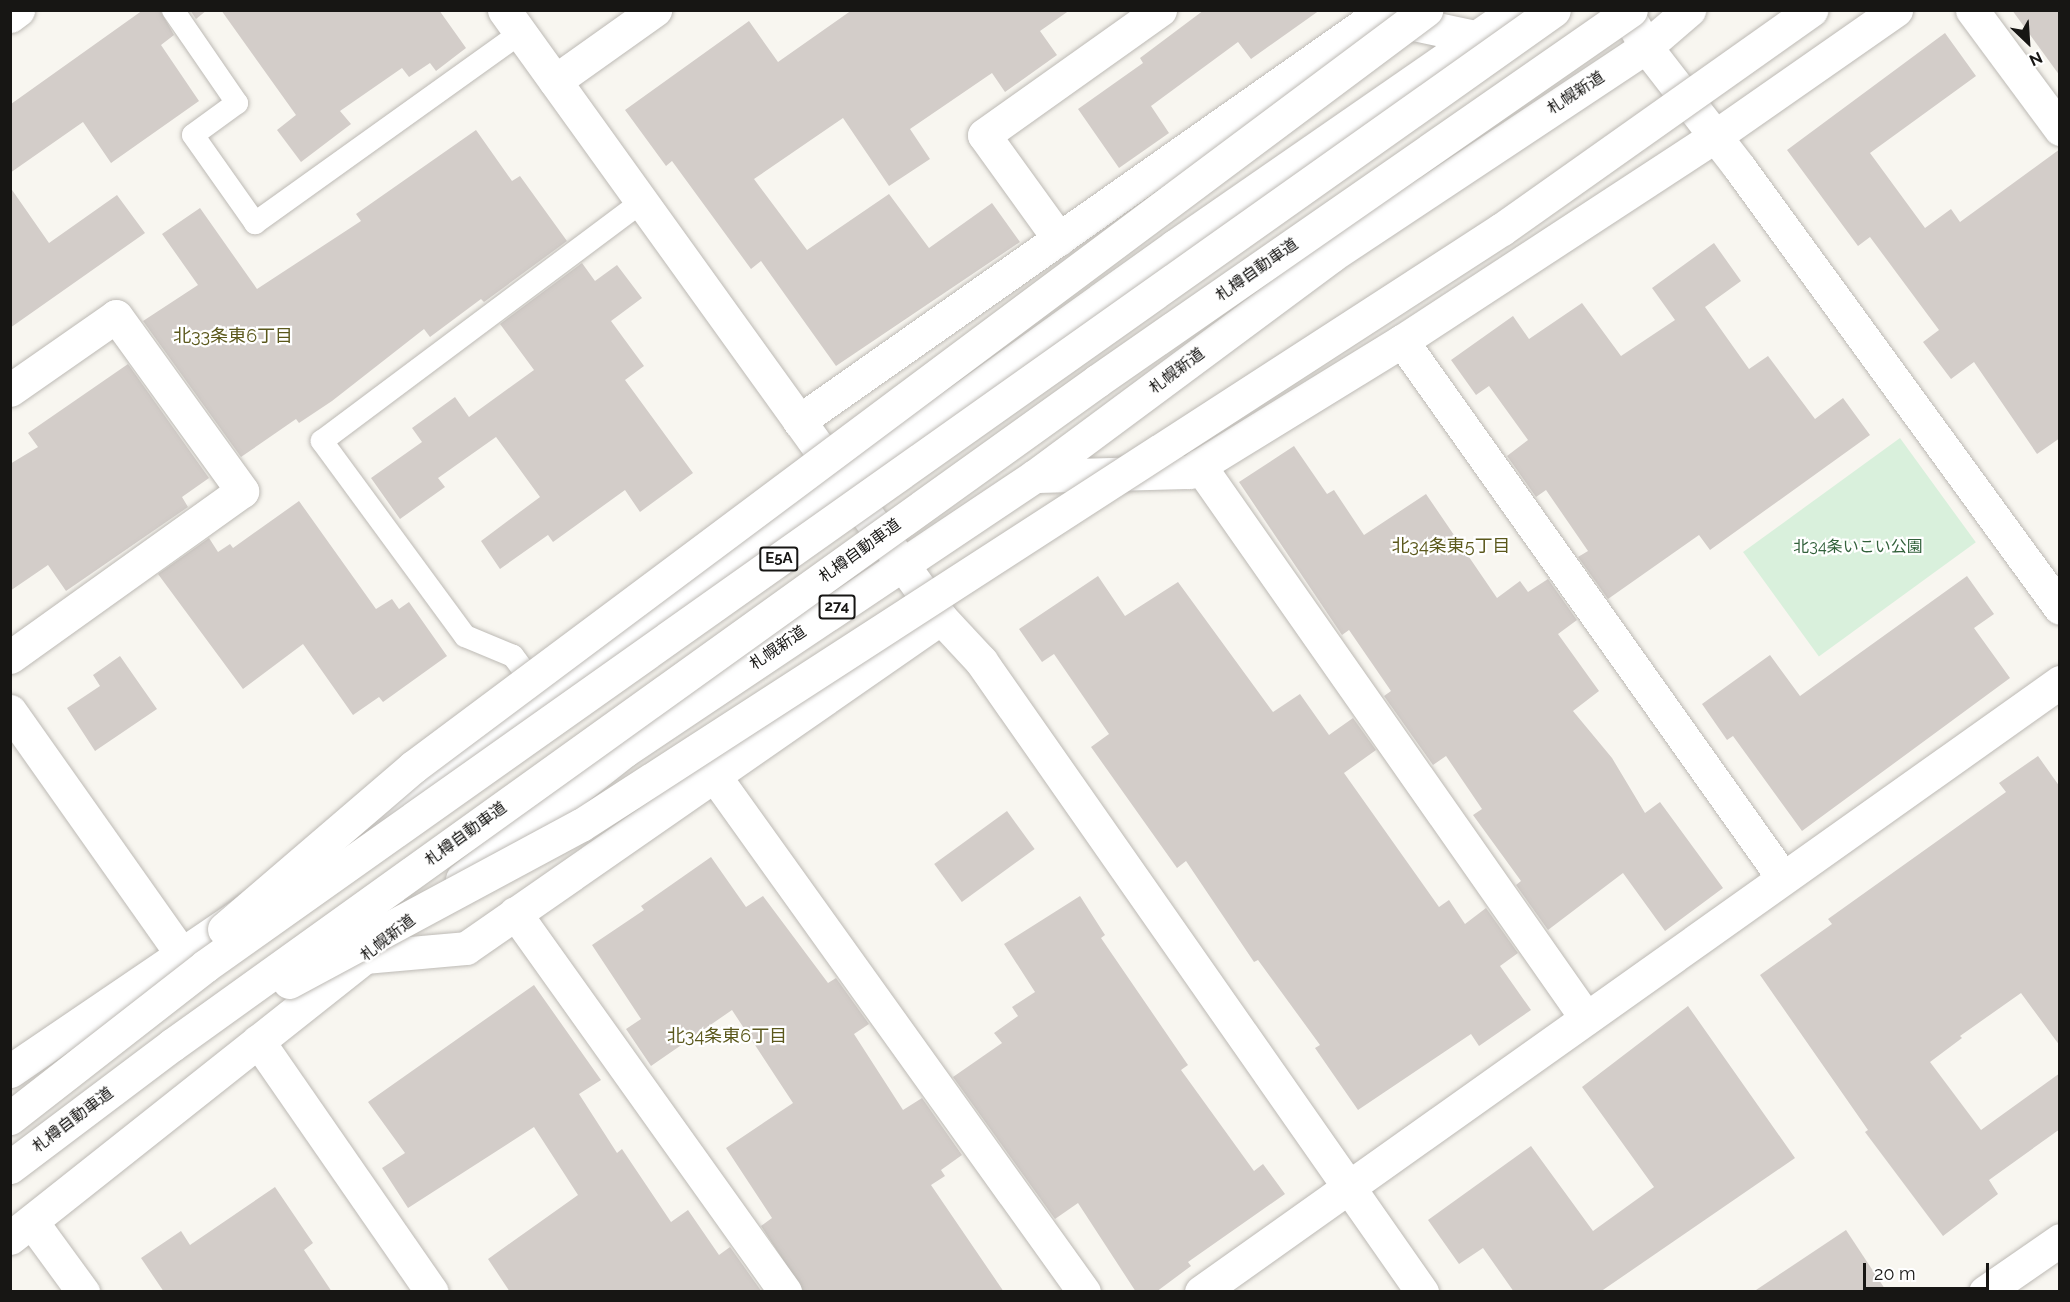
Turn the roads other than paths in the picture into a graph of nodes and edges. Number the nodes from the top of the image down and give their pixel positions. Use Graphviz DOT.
graph roads {
  1 [pos="18,10"];
  2 [pos="173,10"];
  3 [pos="655,10"];
  4 [pos="1160,10"];
  5 [pos="1426,10"];
  6 [pos="1516,10"];
  7 [pos="1554,10"];
  8 [pos="1625,10"];
  9 [pos="1631,10"];
  10 [pos="1689,10"];
  11 [pos="1811,10"];
  12 [pos="1896,10"];
  13 [pos="1972,10"];
  14 [pos="10,16"];
  15 [pos="512,22"];
  16 [pos="1475,37"];
  17 [pos="1646,47"];
  18 [pos="555,81"];
  19 [pos="2060,129"];
  20 [pos="1714,137"];
  21 [pos="641,202"];
  22 [pos="1059,239"];
  23 [pos="1402,341"];
  24 [pos="10,390"];
  25 [pos="800,421"];
  26 [pos="1199,465"];
  27 [pos="1035,476"];
  28 [pos="844,484"];
  29 [pos="903,565"];
  30 [pos="2060,608"];
  31 [pos="941,618"];
  32 [pos="10,657"];
  33 [pos="2060,681"];
  34 [pos="545,700"];
  35 [pos="10,711"];
  36 [pos="713,774"];
  37 [pos="1784,878"];
  38 [pos="515,913"];
  39 [pos="182,956"];
  40 [pos="364,957"];
  41 [pos="1586,1018"];
  42 [pos="258,1041"];
  43 [pos="172,1045"];
  44 [pos="10,1071"];
  45 [pos="10,1113"];
  46 [pos="10,1118"];
  47 [pos="10,1167"];
  48 [pos="1347,1188"];
  49 [pos="21,1230"];
  50 [pos="2060,1240"];
  51 [pos="83,1292"];
  52 [pos="432,1292"];
  53 [pos="785,1292"];
  54 [pos="1084,1292"];
  55 [pos="1201,1292"];
  56 [pos="1422,1292"];
  57 [pos="1985,1292"];
  1 -- 14 [label="main road"];
  2 -- 15 [label="lane"];
  3 -- 18 [label="main road"];
  4 -- 22 [label="main road"];
  5 -- 45 [label="main road, bridge"];
  6 -- 16 [label="main road"];
  7 -- 46 [label="main road, E5A, bridge"];
  8 -- 17 [label="main road"];
  9 -- 43 [label="main road, 札樽自動車道 / E5A, bridge"];
  10 -- 17 [label="main road, 札幌新道 / 274"];
  11 -- 43 [label="main road, bridge"];
  12 -- 20 [label="main road"];
  13 -- 19 [label="main road"];
  15 -- 18 [label="main road"];
  16 -- 22 [label="main road"];
  16 -- 28 [label="main road"];
  17 -- 20 [label="main road"];
  17 -- 27 [label="main road, 札幌新道 / 274"];
  18 -- 21 [label="main road"];
  20 -- 23 [label="main road"];
  20 -- 30 [label="main road"];
  21 -- 25 [label="main road"];
  21 -- 34 [label="lane"];
  22 -- 25 [label="main road"];
  23 -- 26 [label="main road"];
  23 -- 37 [label="main road"];
  24 -- 32 [label="main road"];
  25 -- 28 [label="main road"];
  26 -- 27 [label="main road"];
  26 -- 41 [label="main road"];
  27 -- 29 [label="main road, 札幌新道 / 274"];
  28 -- 29 [label="main road"];
  28 -- 34 [label="main road"];
  29 -- 31 [label="main road"];
  29 -- 40 [label="main road, 札幌新道 / 274"];
  31 -- 36 [label="main road"];
  31 -- 48 [label="main road"];
  33 -- 37 [label="main road"];
  34 -- 39 [label="main road"];
  35 -- 39 [label="main road"];
  36 -- 38 [label="main road"];
  36 -- 54 [label="main road"];
  37 -- 41 [label="main road"];
  38 -- 40 [label="main road"];
  38 -- 53 [label="main road"];
  39 -- 44 [label="main road"];
  40 -- 42 [label="main road, 札幌新道 / 274"];
  41 -- 48 [label="main road"];
  42 -- 49 [label="main road, 札幌新道 / 274"];
  42 -- 52 [label="main road"];
  43 -- 47 [label="main road, 札樽自動車道 / E5A, bridge"];
  48 -- 55 [label="main road"];
  48 -- 56 [label="main road"];
  49 -- 51 [label="main road"];
  50 -- 57 [label="main road"];
}
